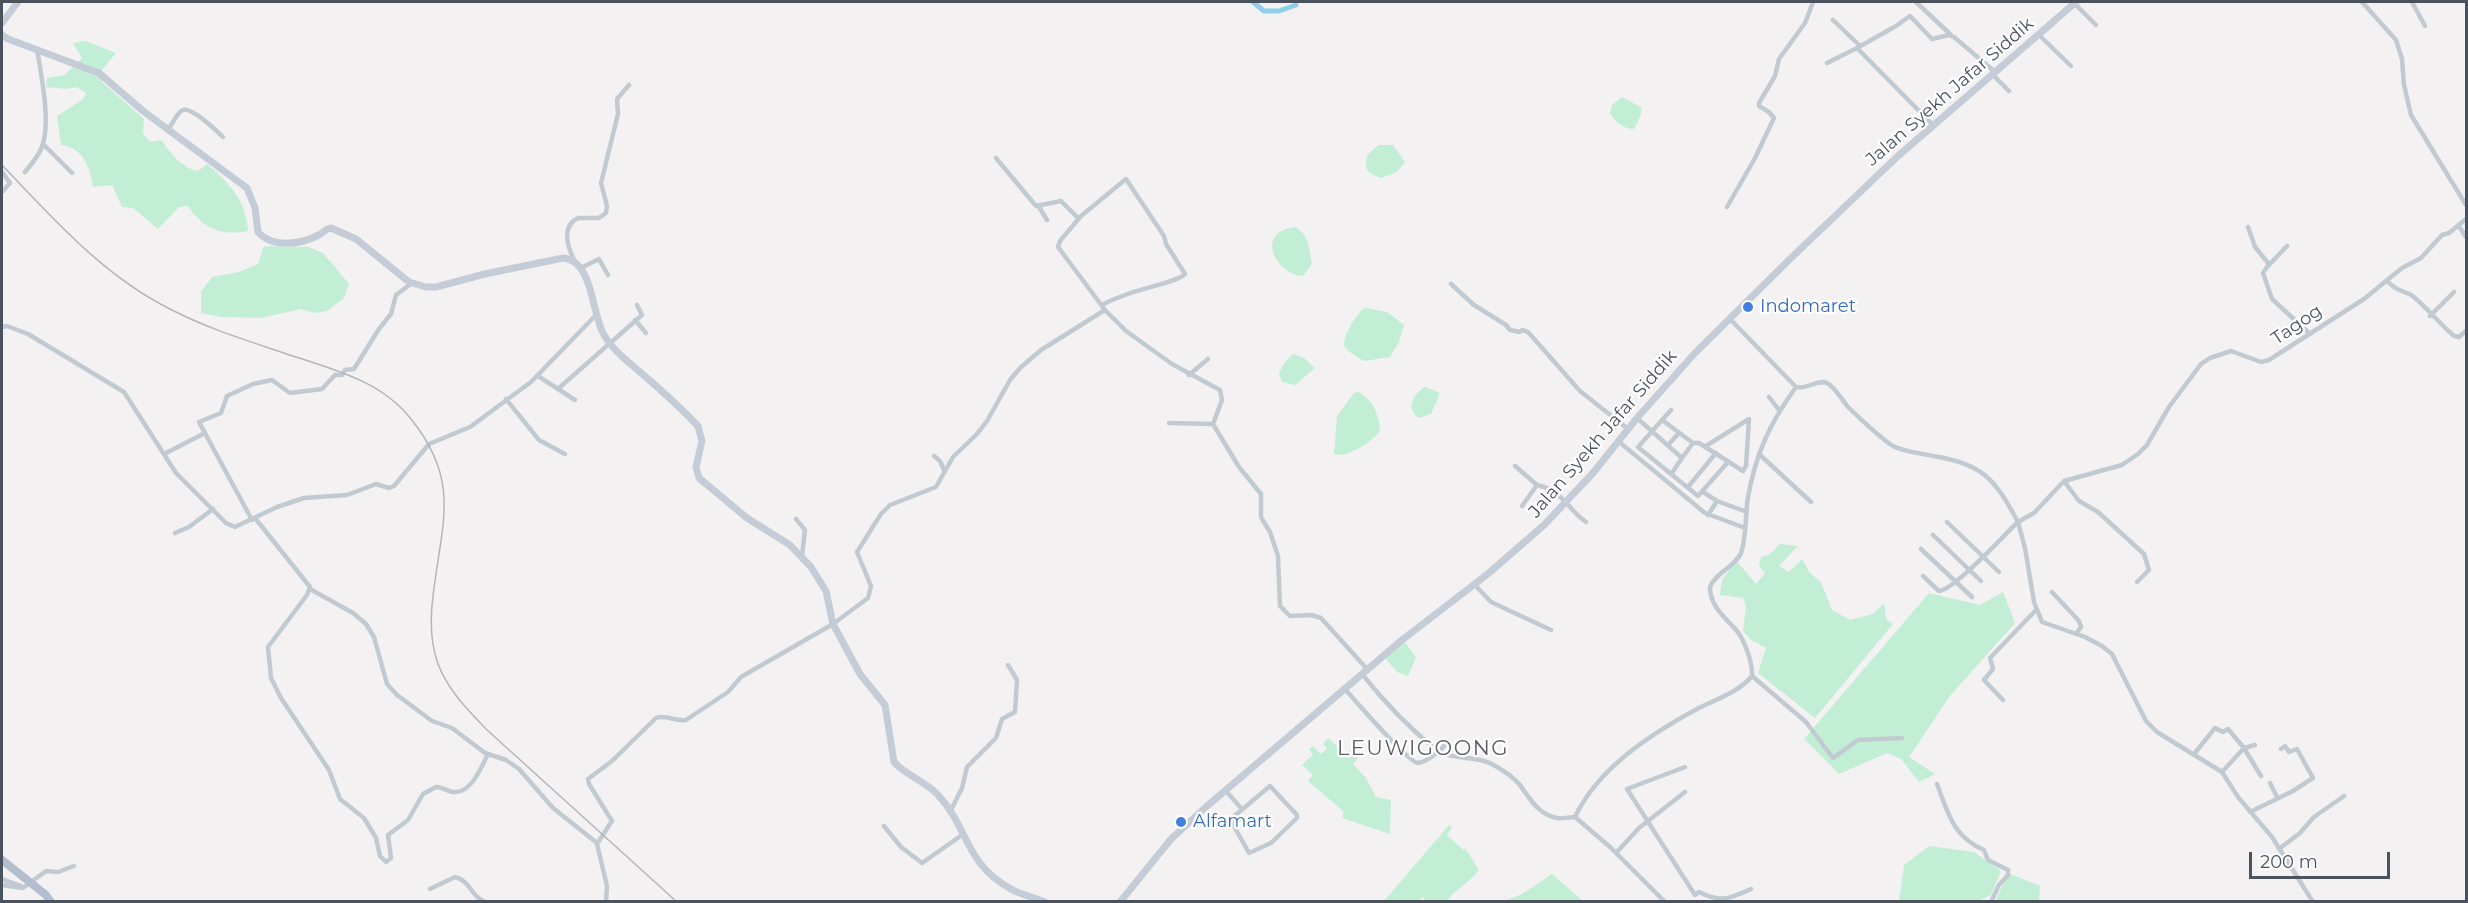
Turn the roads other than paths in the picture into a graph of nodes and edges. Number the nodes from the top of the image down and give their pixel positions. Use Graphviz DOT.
graph roads {
  1 [pos="18,2"];
  2 [pos="1813,2"];
  3 [pos="1916,2"];
  4 [pos="2075,2"];
  5 [pos="2362,2"];
  6 [pos="2412,2"];
  7 [pos="1833,20"];
  8 [pos="2,22"];
  9 [pos="2096,25"];
  10 [pos="2425,26"];
  11 [pos="2038,34"];
  12 [pos="2,35"];
  13 [pos="1951,36"];
  14 [pos="1859,47"];
  15 [pos="37,50"];
  16 [pos="1827,63"];
  17 [pos="2071,66"];
  18 [pos="1994,73"];
  19 [pos="629,85"];
  20 [pos="2009,92"];
  21 [pos="1934,126"];
  22 [pos="168,129"];
  23 [pos="223,137"];
  24 [pos="43,144"];
  25 [pos="996,158"];
  26 [pos="2,172"];
  27 [pos="24,172"];
  28 [pos="72,173"];
  29 [pos="2,192"];
  30 [pos="2466,205"];
  31 [pos="1039,207"];
  32 [pos="1727,207"];
  33 [pos="1079,219"];
  34 [pos="2466,219"];
  35 [pos="1047,220"];
  36 [pos="2458,225"];
  37 [pos="2248,227"];
  38 [pos="2466,237"];
  39 [pos="2288,246"];
  40 [pos="575,262"];
  41 [pos="2269,265"];
  42 [pos="581,268"];
  43 [pos="608,275"];
  44 [pos="2387,281"];
  45 [pos="412,283"];
  46 [pos="1451,284"];
  47 [pos="2454,292"];
  48 [pos="637,306"];
  49 [pos="1104,307"];
  50 [pos="2430,315"];
  51 [pos="595,316"];
  52 [pos="1730,319"];
  53 [pos="635,320"];
  54 [pos="2,327"];
  55 [pos="2466,331"];
  56 [pos="646,333"];
  57 [pos="2309,333"];
  58 [pos="609,344"];
  59 [pos="1208,359"];
  60 [pos="538,375"];
  61 [pos="1190,375"];
  62 [pos="1796,387"];
  63 [pos="559,388"];
  64 [pos="1769,397"];
  65 [pos="506,399"];
  66 [pos="575,400"];
  67 [pos="1671,410"];
  68 [pos="1779,410"];
  69 [pos="1637,418"];
  70 [pos="1662,420"];
  71 [pos="1169,423"];
  72 [pos="1213,424"];
  73 [pos="1628,429"];
  74 [pos="1651,432"];
  75 [pos="1679,433"];
  76 [pos="203,434"];
  77 [pos="1618,441"];
  78 [pos="1693,443"];
  79 [pos="1668,445"];
  80 [pos="1706,446"];
  81 [pos="1716,453"];
  82 [pos="164,454"];
  83 [pos="565,454"];
  84 [pos="1759,454"];
  85 [pos="934,456"];
  86 [pos="1682,458"];
  87 [pos="1728,462"];
  88 [pos="1515,466"];
  89 [pos="944,470"];
  90 [pos="1672,473"];
  91 [pos="2064,482"];
  92 [pos="1537,485"];
  93 [pos="1688,487"];
  94 [pos="1703,492"];
  95 [pos="1717,501"];
  96 [pos="1567,502"];
  97 [pos="1811,502"];
  98 [pos="1522,506"];
  99 [pos="213,509"];
  100 [pos="1747,512"];
  101 [pos="1708,515"];
  102 [pos="254,519"];
  103 [pos="796,519"];
  104 [pos="1587,522"];
  105 [pos="1947,522"];
  106 [pos="2018,522"];
  107 [pos="1745,528"];
  108 [pos="176,533"];
  109 [pos="1933,535"];
  110 [pos="1921,549"];
  111 [pos="802,556"];
  112 [pos="1982,556"];
  113 [pos="1968,569"];
  114 [pos="1999,573"];
  115 [pos="1923,576"];
  116 [pos="1981,581"];
  117 [pos="1956,582"];
  118 [pos="2136,582"];
  119 [pos="1474,584"];
  120 [pos="310,589"];
  121 [pos="2052,592"];
  122 [pos="1972,597"];
  123 [pos="2037,610"];
  124 [pos="833,624"];
  125 [pos="1551,630"];
  126 [pos="2076,634"];
  127 [pos="1008,665"];
  128 [pos="1365,671"];
  129 [pos="1752,676"];
  130 [pos="1344,688"];
  131 [pos="2003,700"];
  132 [pos="1902,738"];
  133 [pos="1448,741"];
  134 [pos="2256,746"];
  135 [pos="2244,748"];
  136 [pos="2281,749"];
  137 [pos="1439,752"];
  138 [pos="488,754"];
  139 [pos="2194,754"];
  140 [pos="1685,767"];
  141 [pos="2222,772"];
  142 [pos="2261,776"];
  143 [pos="1937,783"];
  144 [pos="2270,783"];
  145 [pos="1225,790"];
  146 [pos="1685,792"];
  147 [pos="2344,796"];
  148 [pos="2277,797"];
  149 [pos="1241,808"];
  150 [pos="950,812"];
  151 [pos="2250,812"];
  152 [pos="1575,817"];
  153 [pos="1648,821"];
  154 [pos="884,826"];
  155 [pos="962,835"];
  156 [pos="597,843"];
  157 [pos="2279,849"];
  158 [pos="1616,852"];
  159 [pos="2,860"];
  160 [pos="74,866"];
  161 [pos="2,879"];
  162 [pos="2,885"];
  163 [pos="28,885"];
  164 [pos="430,889"];
  165 [pos="1751,889"];
  166 [pos="51,902"];
  167 [pos="485,902"];
  168 [pos="606,902"];
  169 [pos="1046,902"];
  170 [pos="1120,902"];
  171 [pos="1665,902"];
  172 [pos="1991,902"];
  173 [pos="2313,902"];
  1 -- 8 [label="street"];
  2 -- 32 [label="street"];
  3 -- 13 [label="street"];
  4 -- 9 [label="street"];
  4 -- 11 [label="street, Jalan Syekh Jafar Siddik"];
  5 -- 30 [label="street"];
  6 -- 10 [label="street"];
  7 -- 14 [label="street"];
  11 -- 17 [label="street"];
  11 -- 18 [label="street, Jalan Syekh Jafar Siddik"];
  12 -- 15 [label="street"];
  13 -- 14 [label="street"];
  13 -- 18 [label="street"];
  14 -- 16 [label="street"];
  14 -- 21 [label="street"];
  15 -- 22 [label="street"];
  15 -- 24 [label="street"];
  18 -- 20 [label="street"];
  18 -- 21 [label="street, Jalan Syekh Jafar Siddik"];
  19 -- 40 [label="street"];
  21 -- 52 [label="street, Jalan Syekh Jafar Siddik"];
  22 -- 23 [label="street"];
  22 -- 45 [label="street"];
  24 -- 27 [label="street"];
  24 -- 28 [label="street"];
  25 -- 31 [label="street"];
  26 -- 29 [label="street"];
  31 -- 33 [label="street"];
  31 -- 35 [label="street"];
  33 -- 49 [label="street"];
  33 -- 49 [label="street"];
  34 -- 36 [label="street, Tagog"];
  36 -- 38 [label="street"];
  36 -- 44 [label="street, Tagog"];
  37 -- 41 [label="street"];
  39 -- 41 [label="street"];
  40 -- 42 [label="street"];
  40 -- 45 [label="street"];
  41 -- 57 [label="street"];
  42 -- 43 [label="street"];
  42 -- 51 [label="street"];
  44 -- 50 [label="street"];
  44 -- 57 [label="street, Tagog"];
  45 -- 76 [label="street"];
  46 -- 73 [label="street"];
  47 -- 50 [label="street"];
  48 -- 53 [label="street"];
  49 -- 61 [label="street"];
  49 -- 89 [label="street"];
  50 -- 55 [label="street"];
  51 -- 58 [label="street"];
  51 -- 60 [label="street"];
  52 -- 62 [label="street"];
  52 -- 69 [label="street, Jalan Syekh Jafar Siddik"];
  53 -- 56 [label="street"];
  53 -- 58 [label="street"];
  54 -- 82 [label="street"];
  57 -- 91 [label="street, Tagog"];
  58 -- 63 [label="street"];
  58 -- 111 [label="street"];
  59 -- 61 [label="street"];
  60 -- 63 [label="street"];
  60 -- 65 [label="street"];
  61 -- 72 [label="street"];
  62 -- 68 [label="street"];
  62 -- 106 [label="street"];
  63 -- 66 [label="street"];
  64 -- 68 [label="street"];
  65 -- 83 [label="street"];
  65 -- 102 [label="street"];
  67 -- 70 [label="street"];
  68 -- 84 [label="street"];
  69 -- 73 [label="street, Jalan Syekh Jafar Siddik"];
  69 -- 74 [label="street"];
  70 -- 74 [label="street"];
  70 -- 75 [label="street"];
  71 -- 72 [label="street"];
  72 -- 128 [label="street"];
  73 -- 77 [label="street, Jalan Syekh Jafar Siddik"];
  74 -- 79 [label="street"];
  74 -- 90 [label="street"];
  75 -- 78 [label="street"];
  75 -- 79 [label="street"];
  76 -- 82 [label="street"];
  76 -- 102 [label="street"];
  77 -- 96 [label="street, Jalan Syekh Jafar Siddik"];
  77 -- 101 [label="street"];
  78 -- 80 [label="street"];
  78 -- 86 [label="street"];
  79 -- 86 [label="street"];
  80 -- 81 [label="street"];
  80 -- 87 [label="street"];
  81 -- 87 [label="street"];
  81 -- 93 [label="street"];
  82 -- 99 [label="street"];
  84 -- 97 [label="street"];
  84 -- 100 [label="street"];
  85 -- 89 [label="street"];
  86 -- 90 [label="street"];
  87 -- 94 [label="street"];
  88 -- 92 [label="street"];
  89 -- 124 [label="street"];
  90 -- 93 [label="street"];
  91 -- 106 [label="street"];
  91 -- 118 [label="street"];
  92 -- 96 [label="street"];
  92 -- 98 [label="street"];
  93 -- 94 [label="street"];
  94 -- 95 [label="street"];
  95 -- 100 [label="street"];
  95 -- 101 [label="street"];
  96 -- 104 [label="street"];
  96 -- 119 [label="street, Jalan Syekh Jafar Siddik"];
  99 -- 102 [label="street"];
  99 -- 108 [label="street"];
  100 -- 107 [label="street"];
  101 -- 107 [label="street"];
  102 -- 120 [label="street"];
  103 -- 111 [label="street"];
  105 -- 112 [label="street"];
  106 -- 112 [label="street"];
  106 -- 123 [label="street"];
  107 -- 129 [label="street"];
  109 -- 113 [label="street"];
  110 -- 117 [label="street"];
  111 -- 124 [label="street"];
  112 -- 113 [label="street"];
  112 -- 114 [label="street"];
  113 -- 116 [label="street"];
  113 -- 117 [label="street"];
  115 -- 117 [label="street"];
  117 -- 122 [label="street"];
  119 -- 125 [label="street"];
  119 -- 128 [label="street, Jalan Syekh Jafar Siddik"];
  120 -- 138 [label="street"];
  120 -- 138 [label="street"];
  121 -- 126 [label="street"];
  123 -- 126 [label="street"];
  123 -- 131 [label="street"];
  124 -- 150 [label="street"];
  124 -- 156 [label="street"];
  126 -- 139 [label="street"];
  127 -- 150 [label="street"];
  128 -- 130 [label="street, Jalan Syekh Jafar Siddik"];
  128 -- 137 [label="street"];
  129 -- 132 [label="street"];
  129 -- 152 [label="street"];
  130 -- 137 [label="street"];
  130 -- 145 [label="street, Jalan Syekh Jafar Siddik"];
  133 -- 137 [label="street"];
  134 -- 135 [label="street"];
  135 -- 139 [label="street"];
  135 -- 141 [label="street"];
  135 -- 142 [label="street"];
  136 -- 148 [label="street"];
  137 -- 152 [label="street"];
  138 -- 156 [label="street"];
  139 -- 141 [label="street"];
  140 -- 153 [label="street"];
  141 -- 151 [label="street"];
  143 -- 172 [label="street"];
  144 -- 148 [label="street"];
  145 -- 149 [label="street"];
  145 -- 170 [label="street, Jalan Syekh Jafar Siddik"];
  146 -- 153 [label="street"];
  147 -- 157 [label="street"];
  148 -- 151 [label="street"];
  149 -- 149 [label="street"];
  150 -- 155 [label="street"];
  151 -- 157 [label="street"];
  152 -- 158 [label="street"];
  153 -- 158 [label="street"];
  153 -- 165 [label="street"];
  154 -- 155 [label="street"];
  155 -- 169 [label="street"];
  156 -- 168 [label="street"];
  157 -- 173 [label="street"];
  158 -- 171 [label="street"];
  159 -- 163 [label="main road"];
  160 -- 163 [label="street"];
  161 -- 163 [label="street"];
  162 -- 163 [label="street"];
  163 -- 166 [label="main road"];
  164 -- 167 [label="street"];
}
